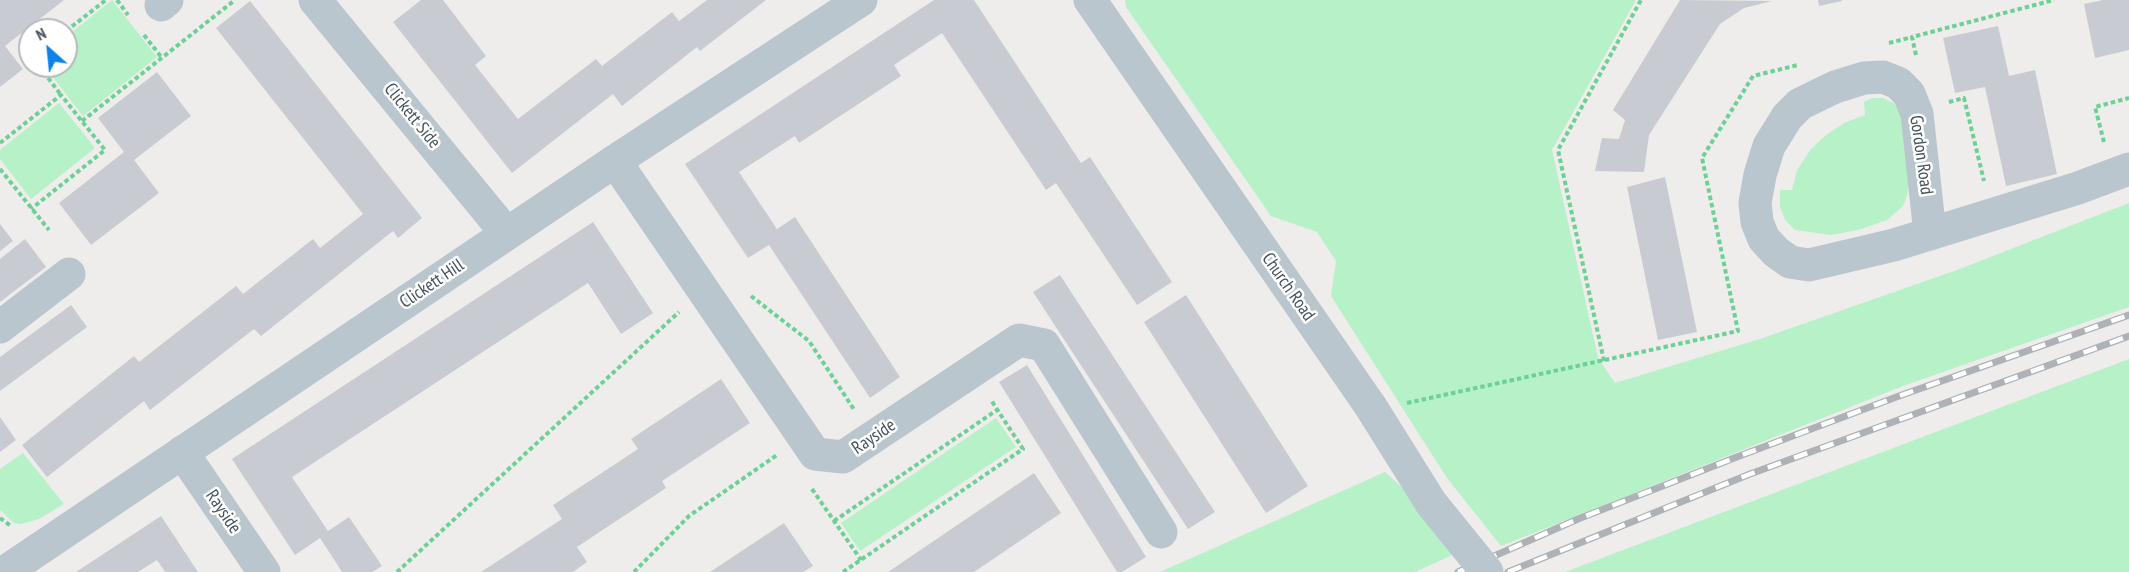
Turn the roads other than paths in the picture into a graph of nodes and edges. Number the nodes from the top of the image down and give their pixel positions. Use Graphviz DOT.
graph roads {
  1 [pos="315,0"];
  2 [pos="861,0"];
  3 [pos="1090,0"];
  4 [pos="823,10"];
  5 [pos="2118,159"];
  6 [pos="615,161"];
  7 [pos="507,234"];
  8 [pos="1930,234"];
  9 [pos="69,274"];
  10 [pos="0,327"];
  11 [pos="182,452"];
  12 [pos="1161,532"];
  13 [pos="8,552"];
  14 [pos="264,572"];
  15 [pos="1487,572"];
  1 -- 7 [label="street, Clickett Side"];
  2 -- 4 [label="street, Clickett Hill"];
  3 -- 15 [label="street, Church Road, bridge"];
  4 -- 6 [label="street, Clickett Hill"];
  5 -- 8 [label="street, Gordon Road"];
  6 -- 7 [label="street, Clickett Hill"];
  6 -- 12 [label="street, Rayside"];
  7 -- 11 [label="street, Clickett Hill"];
  8 -- 8 [label="street, Gordon Road"];
  9 -- 10 [label="street"];
  11 -- 13 [label="street, Clickett Hill"];
  11 -- 14 [label="street, Rayside"];
}
